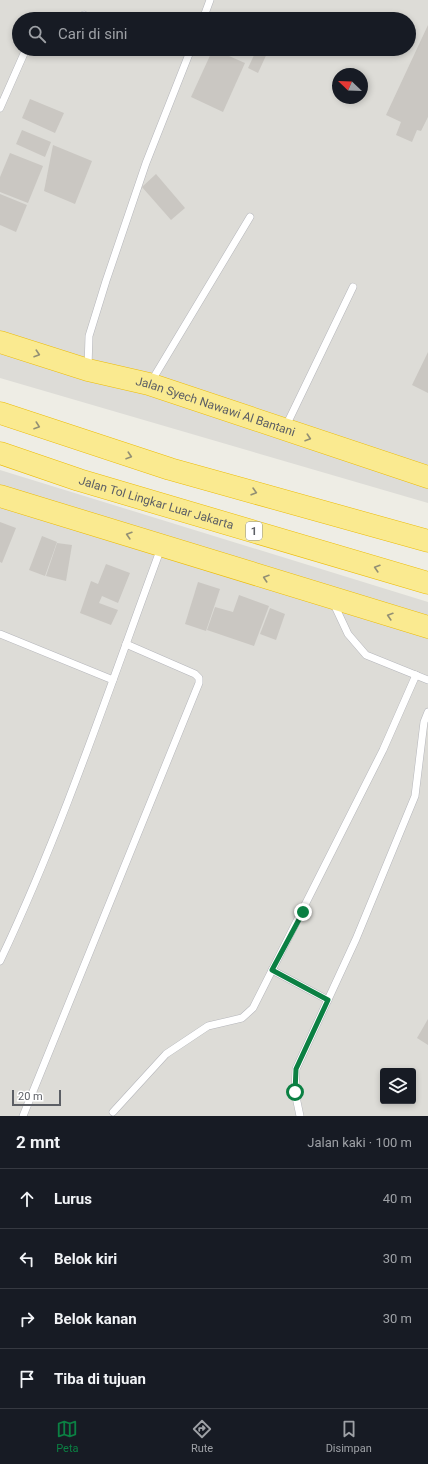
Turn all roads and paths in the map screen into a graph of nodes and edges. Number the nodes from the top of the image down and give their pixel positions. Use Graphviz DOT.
graph roads {
  1 [pos="210,0"];
  2 [pos="206,12"];
  3 [pos="23,56"];
  4 [pos="188,56"];
  5 [pos="0,108"];
  6 [pos="250,217"];
  7 [pos="353,287"];
  8 [pos="0,342"];
  9 [pos="88,370"];
  10 [pos="149,384"];
  11 [pos="0,413"];
  12 [pos="284,430"];
  13 [pos="0,453"];
  14 [pos="428,477"];
  15 [pos="0,496"];
  16 [pos="428,541"];
  17 [pos="162,545"];
  18 [pos="428,583"];
  19 [pos="332,598"];
  20 [pos="428,627"];
  21 [pos="0,634"];
  22 [pos="126,644"];
  23 [pos="416,675"];
  24 [pos="113,680"];
  25 [pos="428,680"];
  26 [pos="428,712"];
  27 [pos="0,961"];
  28 [pos="272,970"];
  29 [pos="328,1000"];
  30 [pos="113,1112"];
  31 [pos="23,1116"];
  32 [pos="300,1116"];
  1 -- 2 [label="lane"];
  3 -- 5 [label="lane"];
  4 -- 9 [label="lane"];
  6 -- 10 [label="lane"];
  7 -- 12 [label="lane"];
  8 -- 9 [label="highway, Jalan Syech Nawawi Al Bantani, one-way"];
  9 -- 10 [label="highway, Jalan Syech Nawawi Al Bantani"];
  10 -- 12 [label="highway, Jalan Syech Nawawi Al Bantani"];
  11 -- 16 [label="highway, one-way"];
  12 -- 14 [label="highway, Jalan Syech Nawawi Al Bantani, one-way"];
  18 -- 13 [label="highway, Jalan Tol Lingkar Luar Jakarta / 1, one-way"];
  17 -- 15 [label="highway, one-way"];
  19 -- 17 [label="highway, one-way"];
  17 -- 22 [label="lane"];
  20 -- 19 [label="highway, one-way"];
  19 -- 23 [label="lane"];
  21 -- 24 [label="lane"];
  22 -- 24 [label="lane"];
  22 -- 31 [label="lane"];
  23 -- 25 [label="lane"];
  23 -- 28 [label="lane"];
  24 -- 27 [label="lane"];
  26 -- 29 [label="lane"];
  28 -- 29 [label="lane"];
  28 -- 30 [label="lane"];
  29 -- 32 [label="lane"];
}
